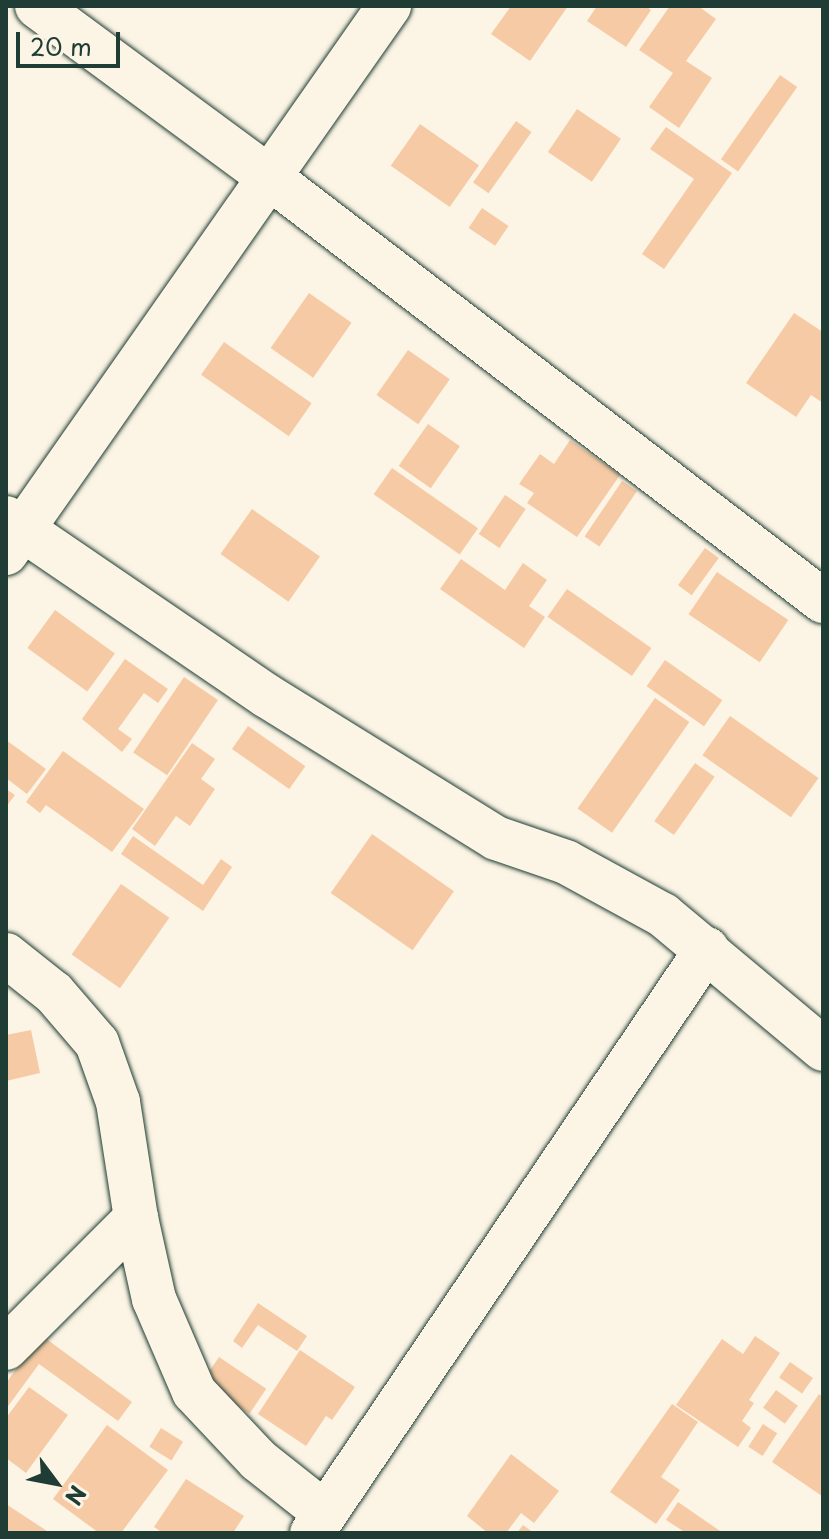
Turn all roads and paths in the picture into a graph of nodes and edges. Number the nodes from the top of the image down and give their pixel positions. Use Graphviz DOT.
graph roads {
  1 [pos="37,6"];
  2 [pos="389,6"];
  3 [pos="269,177"];
  4 [pos="11,533"];
  5 [pos="823,601"];
  6 [pos="707,949"];
  7 [pos="6,955"];
  8 [pos="823,1049"];
  9 [pos="136,1218"];
  10 [pos="6,1348"];
  11 [pos="318,1523"];
  1 -- 3 [label="street"];
  2 -- 3 [label="street"];
  3 -- 4 [label="street"];
  3 -- 5 [label="street"];
  4 -- 6 [label="street"];
  6 -- 8 [label="street"];
  6 -- 11 [label="street"];
  7 -- 9 [label="street"];
  9 -- 10 [label="street"];
  9 -- 11 [label="street"];
}
